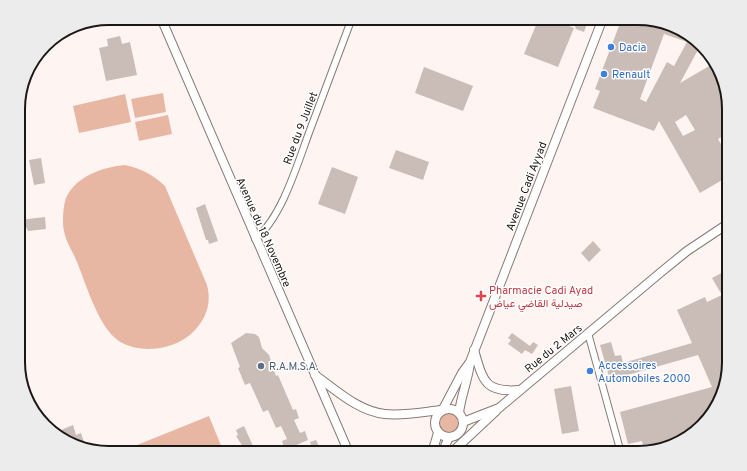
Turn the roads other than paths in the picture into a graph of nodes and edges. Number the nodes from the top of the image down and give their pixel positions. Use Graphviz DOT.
graph roads {
  1 [pos="164,25"];
  2 [pos="349,25"];
  3 [pos="600,25"];
  4 [pos="722,228"];
  5 [pos="255,239"];
  6 [pos="588,334"];
  7 [pos="474,350"];
  8 [pos="470,362"];
  9 [pos="315,375"];
  10 [pos="520,390"];
  11 [pos="499,408"];
  12 [pos="442,410"];
  13 [pos="460,413"];
  14 [pos="463,422"];
  15 [pos="438,433"];
  16 [pos="448,437"];
  17 [pos="346,446"];
  18 [pos="434,446"];
  19 [pos="445,446"];
  20 [pos="458,446"];
  21 [pos="619,446"];
  1 -- 5 [label="main road, Avenue du 18 Novembre"];
  2 -- 5 [label="street, Rue du 9 Juillet"];
  3 -- 7 [label="main road, Avenue Cadi Ayyad"];
  4 -- 6 [label="main road, Rue du 2 Mars"];
  5 -- 9 [label="main road, Avenue du 18 Novembre"];
  6 -- 10 [label="main road, Rue du 2 Mars"];
  6 -- 21 [label="street"];
  7 -- 8 [label="main road, Avenue Cadi Ayyad"];
  7 -- 10 [label="main road"];
  8 -- 12 [label="main road, Avenue Cadi Ayyad"];
  8 -- 13 [label="main road, Avenue Cadi Ayyad"];
  9 -- 12 [label="main road"];
  9 -- 17 [label="main road, Avenue du 18 Novembre"];
  10 -- 11 [label="main road, Rue du 2 Mars"];
  11 -- 14 [label="main road, Rue du 2 Mars"];
  11 -- 20 [label="main road"];
  12 -- 13 [label="main road"];
  12 -- 15 [label="main road"];
  13 -- 14 [label="main road"];
  14 -- 16 [label="main road"];
  15 -- 16 [label="main road"];
  15 -- 18 [label="main road"];
  16 -- 19 [label="main road"];
}
